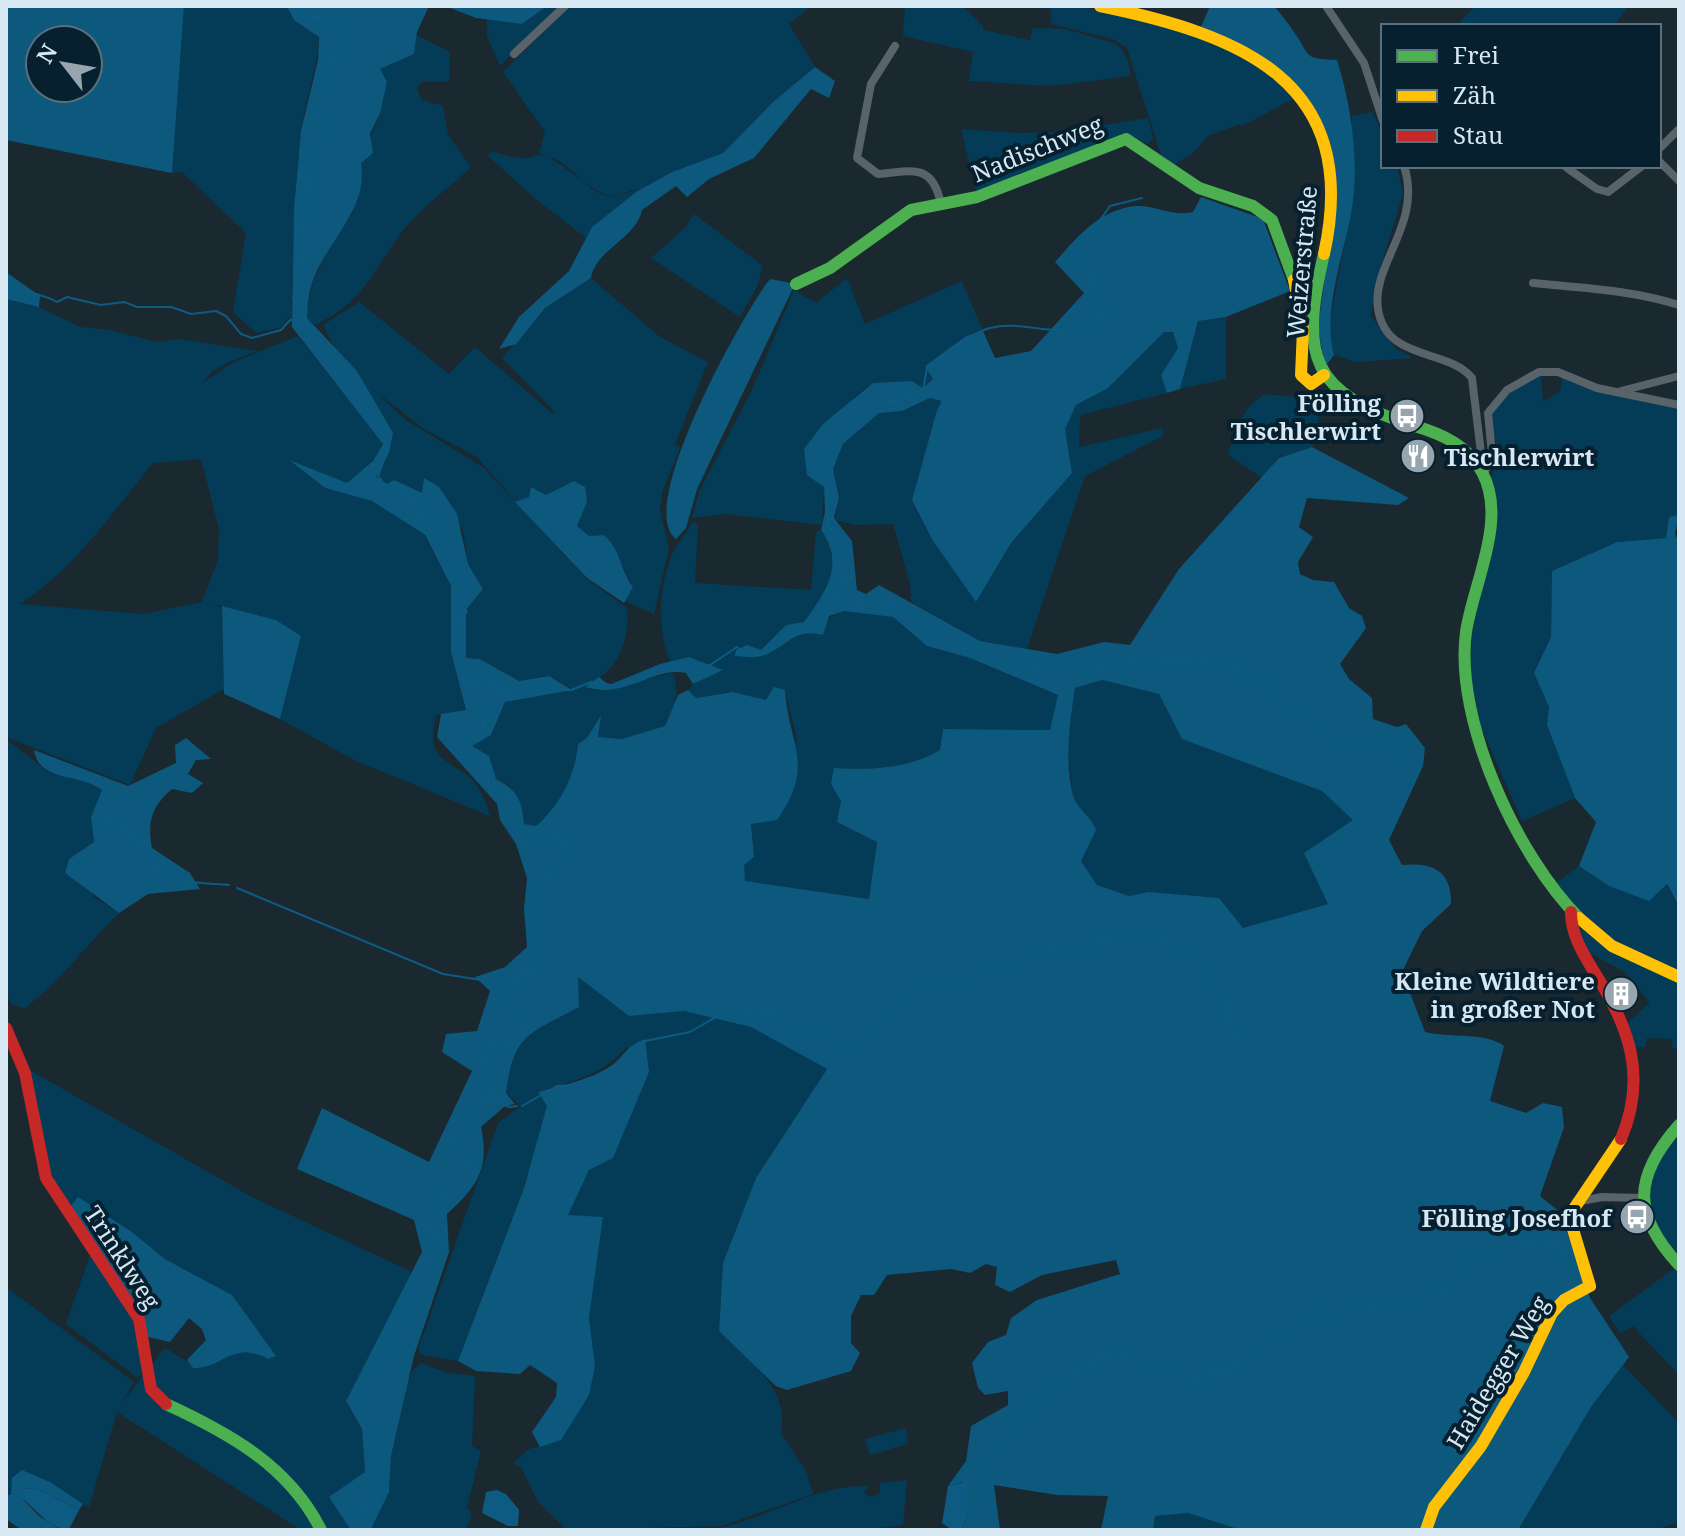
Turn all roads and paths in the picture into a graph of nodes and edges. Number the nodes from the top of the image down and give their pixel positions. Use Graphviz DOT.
graph roads {
  1 [pos="565,6"];
  2 [pos="1100,6"];
  3 [pos="1326,6"];
  4 [pos="895,46"];
  5 [pos="514,54"];
  6 [pos="1381,115"];
  7 [pos="1678,130"];
  8 [pos="1661,147"];
  9 [pos="1661,163"];
  10 [pos="1404,168"];
  11 [pos="1567,168"];
  12 [pos="1639,168"];
  13 [pos="1679,181"];
  14 [pos="941,204"];
  15 [pos="1533,283"];
  16 [pos="796,284"];
  17 [pos="1679,305"];
  18 [pos="1324,375"];
  19 [pos="1679,376"];
  20 [pos="1620,391"];
  21 [pos="1679,405"];
  22 [pos="1484,475"];
  23 [pos="1571,912"];
  24 [pos="1679,977"];
  25 [pos="6,1028"];
  26 [pos="1679,1125"];
  27 [pos="1643,1198"];
  28 [pos="1576,1202"];
  29 [pos="1679,1265"];
  30 [pos="321,1530"];
  31 [pos="1426,1530"];
  1 -- 5 [label="street"];
  2 -- 18 [label="street, Weizerstraße"];
  3 -- 6 [label="street"];
  4 -- 14 [label="street"];
  7 -- 8 [label="street"];
  9 -- 13 [label="street"];
  10 -- 22 [label="street"];
  11 -- 12 [label="street"];
  14 -- 16 [label="street, Nadischweg"];
  14 -- 18 [label="street, Nadischweg"];
  15 -- 17 [label="street"];
  18 -- 22 [label="street, Weizerstraße"];
  19 -- 20 [label="street"];
  20 -- 21 [label="street"];
  20 -- 22 [label="street"];
  22 -- 23 [label="street"];
  23 -- 24 [label="street"];
  23 -- 28 [label="street"];
  25 -- 30 [label="street, Trinklweg"];
  26 -- 27 [label="street"];
  27 -- 28 [label="street"];
  27 -- 29 [label="street"];
  28 -- 31 [label="street, Haidegger Weg"];
}
